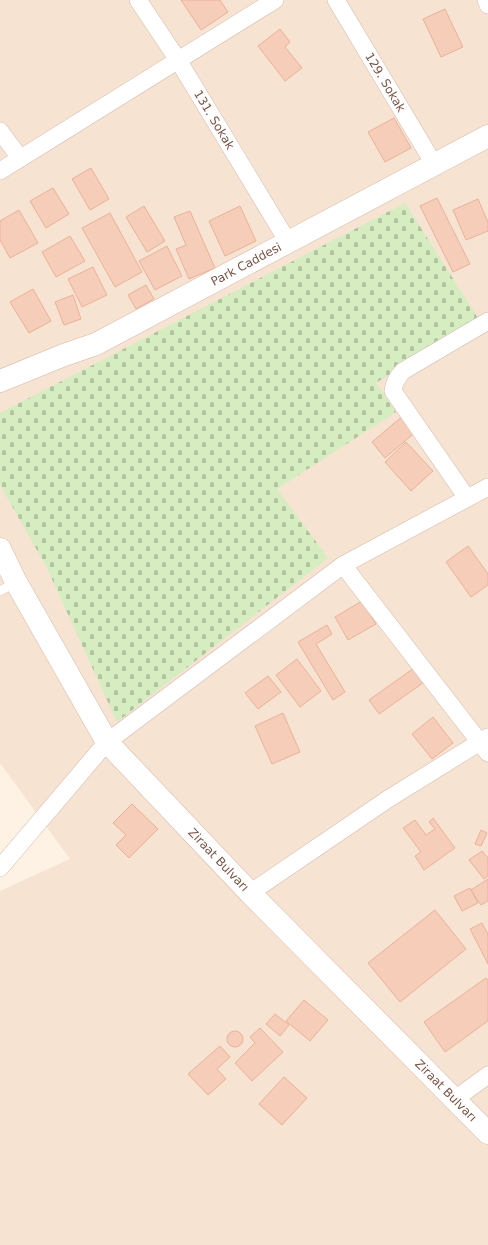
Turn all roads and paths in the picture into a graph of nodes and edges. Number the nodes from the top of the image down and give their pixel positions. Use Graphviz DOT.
graph roads {
  1 [pos="138,0"];
  2 [pos="274,0"];
  3 [pos="336,0"];
  4 [pos="486,0"];
  5 [pos="488,5"];
  6 [pos="178,60"];
  7 [pos="0,131"];
  8 [pos="488,136"];
  9 [pos="20,158"];
  10 [pos="434,164"];
  11 [pos="0,171"];
  12 [pos="288,242"];
  13 [pos="488,321"];
  14 [pos="0,381"];
  15 [pos="488,487"];
  16 [pos="467,498"];
  17 [pos="0,549"];
  18 [pos="344,565"];
  19 [pos="8,587"];
  20 [pos="107,742"];
  21 [pos="485,744"];
  22 [pos="0,868"];
  23 [pos="250,893"];
  24 [pos="488,1075"];
  25 [pos="455,1099"];
  26 [pos="488,1133"];
  1 -- 6 [label="street, 131. Sokak"];
  2 -- 6 [label="street"];
  3 -- 10 [label="street, 129. Sokak"];
  4 -- 5 [label="street"];
  6 -- 9 [label="street"];
  6 -- 12 [label="street, 131. Sokak"];
  7 -- 9 [label="street"];
  8 -- 10 [label="street, Park Caddesi"];
  9 -- 11 [label="street"];
  10 -- 12 [label="street, Park Caddesi"];
  12 -- 14 [label="street, Park Caddesi"];
  13 -- 16 [label="street"];
  15 -- 16 [label="street"];
  16 -- 18 [label="street"];
  17 -- 19 [label="street, Ziraat Bulvarı"];
  18 -- 20 [label="street"];
  18 -- 21 [label="street"];
  19 -- 20 [label="street, Ziraat Bulvarı"];
  20 -- 22 [label="street"];
  20 -- 23 [label="street, Ziraat Bulvarı"];
  21 -- 23 [label="street"];
  23 -- 25 [label="street, Ziraat Bulvarı"];
  24 -- 25 [label="street"];
  25 -- 26 [label="street, Ziraat Bulvarı"];
}
